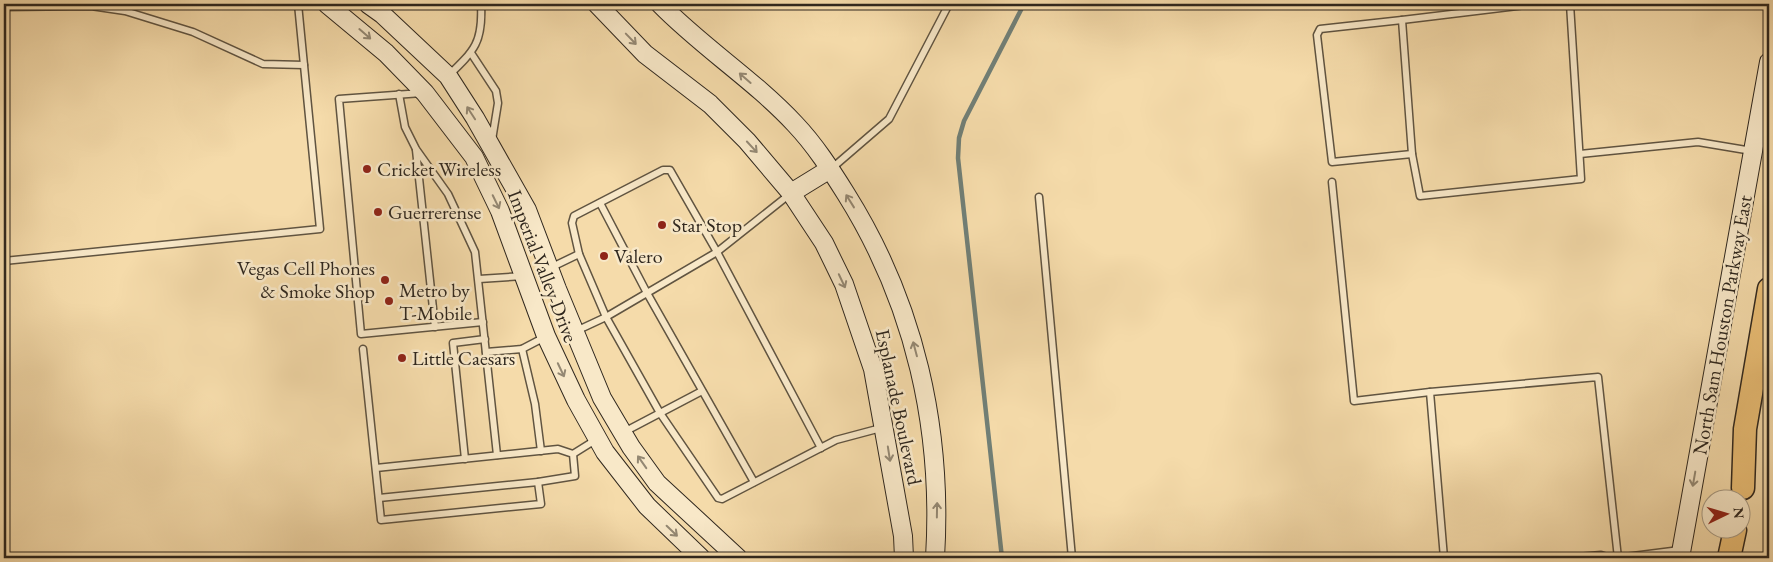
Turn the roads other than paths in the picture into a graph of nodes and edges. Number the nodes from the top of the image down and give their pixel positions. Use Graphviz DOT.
graph roads {
  1 [pos="298,4"];
  2 [pos="327,4"];
  3 [pos="368,4"];
  4 [pos="481,4"];
  5 [pos="597,4"];
  6 [pos="660,4"];
  7 [pos="949,4"];
  8 [pos="1535,4"];
  9 [pos="1570,4"];
  10 [pos="4,7"];
  11 [pos="1402,20"];
  12 [pos="472,53"];
  13 [pos="1769,62"];
  14 [pos="304,65"];
  15 [pos="448,76"];
  16 [pos="426,93"];
  17 [pos="399,94"];
  18 [pos="492,146"];
  19 [pos="416,149"];
  20 [pos="1753,151"];
  21 [pos="1412,154"];
  22 [pos="1580,154"];
  23 [pos="830,169"];
  24 [pos="1332,182"];
  25 [pos="791,193"];
  26 [pos="1039,197"];
  27 [pos="600,203"];
  28 [pos="717,252"];
  29 [pos="579,254"];
  30 [pos="4,261"];
  31 [pos="549,268"];
  32 [pos="524,276"];
  33 [pos="479,279"];
  34 [pos="1769,289"];
  35 [pos="647,293"];
  36 [pos="606,317"];
  37 [pos="483,322"];
  38 [pos="434,326"];
  39 [pos="574,332"];
  40 [pos="546,336"];
  41 [pos="485,340"];
  42 [pos="364,349"];
  43 [pos="522,349"];
  44 [pos="486,352"];
  45 [pos="1769,363"];
  46 [pos="702,391"];
  47 [pos="1430,392"];
  48 [pos="660,413"];
  49 [pos="885,428"];
  50 [pos="622,433"];
  51 [pos="598,439"];
  52 [pos="821,448"];
  53 [pos="540,451"];
  54 [pos="573,454"];
  55 [pos="497,455"];
  56 [pos="465,459"];
  57 [pos="376,468"];
  58 [pos="538,482"];
  59 [pos="754,482"];
  60 [pos="663,490"];
  61 [pos="1742,490"];
  62 [pos="1743,490"];
  63 [pos="379,498"];
  64 [pos="647,506"];
  65 [pos="1733,540"];
  66 [pos="1680,554"];
  67 [pos="1592,557"];
  68 [pos="702,558"];
  69 [pos="738,558"];
  70 [pos="904,558"];
  71 [pos="935,558"];
  72 [pos="1072,558"];
  73 [pos="1444,558"];
  74 [pos="1566,558"];
  75 [pos="1610,558"];
  76 [pos="1617,558"];
  77 [pos="1730,558"];
  1 -- 14 [label="lane"];
  2 -- 16 [label="main road, Imperial Valley Drive, one-way"];
  3 -- 15 [label="main road, Imperial Valley Drive"];
  4 -- 12 [label="lane"];
  5 -- 25 [label="main road, Esplanade Boulevard, one-way"];
  23 -- 6 [label="main road, Esplanade Boulevard, one-way"];
  7 -- 23 [label="lane"];
  8 -- 11 [label="lane"];
  9 -- 22 [label="lane"];
  10 -- 14 [label="lane"];
  11 -- 21 [label="lane"];
  11 -- 21 [label="lane"];
  12 -- 15 [label="lane"];
  12 -- 18 [label="lane"];
  13 -- 20 [label="main road, North Sam Houston Parkway East"];
  14 -- 30 [label="lane"];
  15 -- 16 [label="main road"];
  18 -- 15 [label="main road, Imperial Valley Drive, one-way"];
  16 -- 17 [label="lane"];
  16 -- 32 [label="main road, Imperial Valley Drive, one-way"];
  17 -- 19 [label="lane"];
  17 -- 38 [label="lane"];
  18 -- 31 [label="main road, Imperial Valley Drive"];
  19 -- 33 [label="lane"];
  19 -- 38 [label="lane"];
  20 -- 22 [label="lane"];
  20 -- 66 [label="main road, North Sam Houston Parkway East, one-way"];
  21 -- 22 [label="lane"];
  23 -- 25 [label="main road"];
  71 -- 23 [label="main road, Esplanade Boulevard, one-way"];
  24 -- 47 [label="lane"];
  25 -- 28 [label="lane"];
  25 -- 49 [label="main road, Esplanade Boulevard, one-way"];
  26 -- 72 [label="lane"];
  27 -- 28 [label="lane"];
  27 -- 29 [label="lane"];
  27 -- 35 [label="lane"];
  28 -- 35 [label="lane"];
  28 -- 52 [label="lane"];
  29 -- 31 [label="lane"];
  29 -- 36 [label="lane"];
  31 -- 32 [label="main road"];
  31 -- 39 [label="main road, Imperial Valley Drive"];
  32 -- 33 [label="lane"];
  32 -- 40 [label="main road, Imperial Valley Drive"];
  33 -- 37 [label="lane"];
  34 -- 61 [label="highway"];
  35 -- 36 [label="lane"];
  35 -- 46 [label="lane"];
  36 -- 39 [label="lane"];
  36 -- 48 [label="lane"];
  37 -- 38 [label="lane"];
  37 -- 41 [label="lane"];
  39 -- 50 [label="main road, Imperial Valley Drive"];
  40 -- 43 [label="lane"];
  40 -- 51 [label="main road, Imperial Valley Drive, one-way"];
  41 -- 44 [label="lane"];
  41 -- 56 [label="lane"];
  42 -- 57 [label="lane"];
  43 -- 44 [label="lane"];
  43 -- 53 [label="lane"];
  44 -- 55 [label="lane"];
  45 -- 62 [label="highway"];
  46 -- 48 [label="lane"];
  46 -- 59 [label="lane"];
  47 -- 73 [label="lane"];
  47 -- 76 [label="lane"];
  48 -- 50 [label="lane"];
  48 -- 59 [label="lane"];
  49 -- 52 [label="lane"];
  49 -- 70 [label="main road, Esplanade Boulevard, one-way"];
  60 -- 50 [label="main road, Imperial Valley Drive, one-way"];
  51 -- 54 [label="lane"];
  51 -- 64 [label="main road, Imperial Valley Drive"];
  52 -- 59 [label="lane"];
  53 -- 54 [label="lane"];
  53 -- 55 [label="lane"];
  54 -- 58 [label="lane"];
  55 -- 56 [label="lane"];
  56 -- 57 [label="lane"];
  57 -- 63 [label="lane"];
  58 -- 63 [label="lane"];
  58 -- 63 [label="lane"];
  60 -- 64 [label="main road"];
  60 -- 69 [label="main road, Imperial Valley Drive"];
  64 -- 68 [label="main road, Imperial Valley Drive, one-way"];
  65 -- 77 [label="highway"];
  66 -- 76 [label="lane"];
  67 -- 74 [label="lane"];
  67 -- 75 [label="lane"];
}
